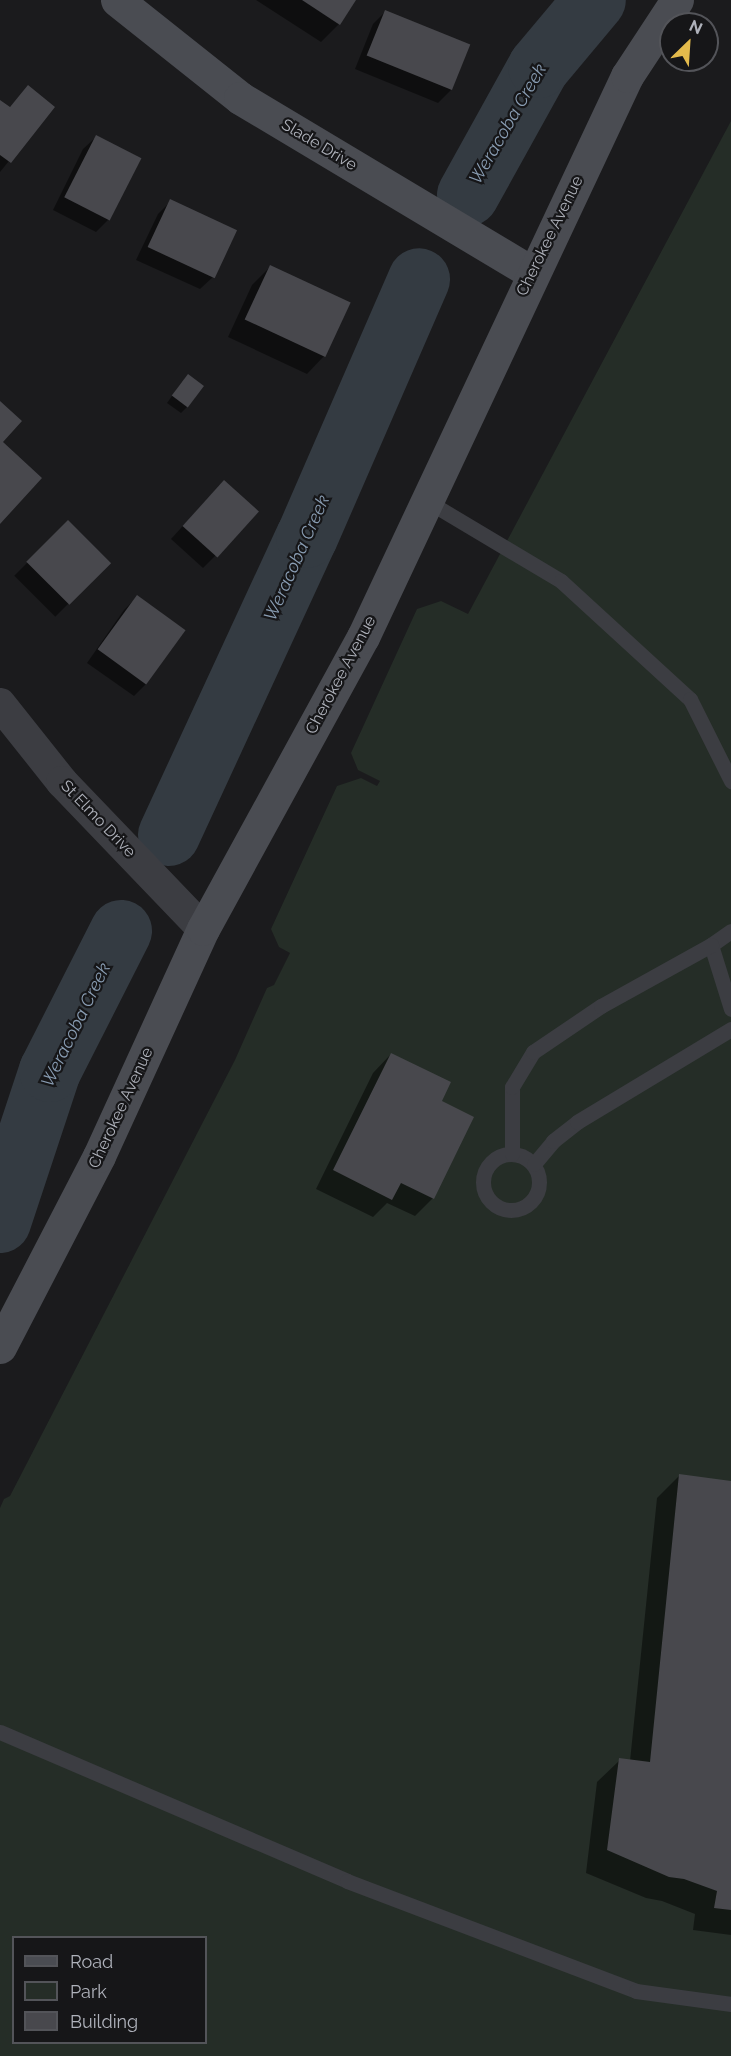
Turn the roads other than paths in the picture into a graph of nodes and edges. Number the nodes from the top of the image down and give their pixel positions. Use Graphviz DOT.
graph roads {
  1 [pos="117,0"];
  2 [pos="676,0"];
  3 [pos="532,273"];
  4 [pos="427,501"];
  5 [pos="0,704"];
  6 [pos="731,781"];
  7 [pos="203,929"];
  8 [pos="731,931"];
  9 [pos="711,945"];
  10 [pos="731,1009"];
  11 [pos="731,1029"];
  12 [pos="512,1154"];
  13 [pos="534,1164"];
  14 [pos="0,1347"];
  15 [pos="0,1732"];
  16 [pos="731,2004"];
  1 -- 3 [label="street, Slade Drive"];
  2 -- 3 [label="street, Cherokee Avenue"];
  3 -- 4 [label="street, Cherokee Avenue"];
  4 -- 6 [label="lane"];
  4 -- 7 [label="street, Cherokee Avenue"];
  5 -- 7 [label="street, St Elmo Drive"];
  7 -- 14 [label="street, Cherokee Avenue"];
  8 -- 9 [label="lane"];
  9 -- 10 [label="lane"];
  9 -- 12 [label="lane"];
  11 -- 13 [label="lane"];
  12 -- 13 [label="lane"];
  12 -- 13 [label="lane"];
  15 -- 16 [label="lane"];
}
